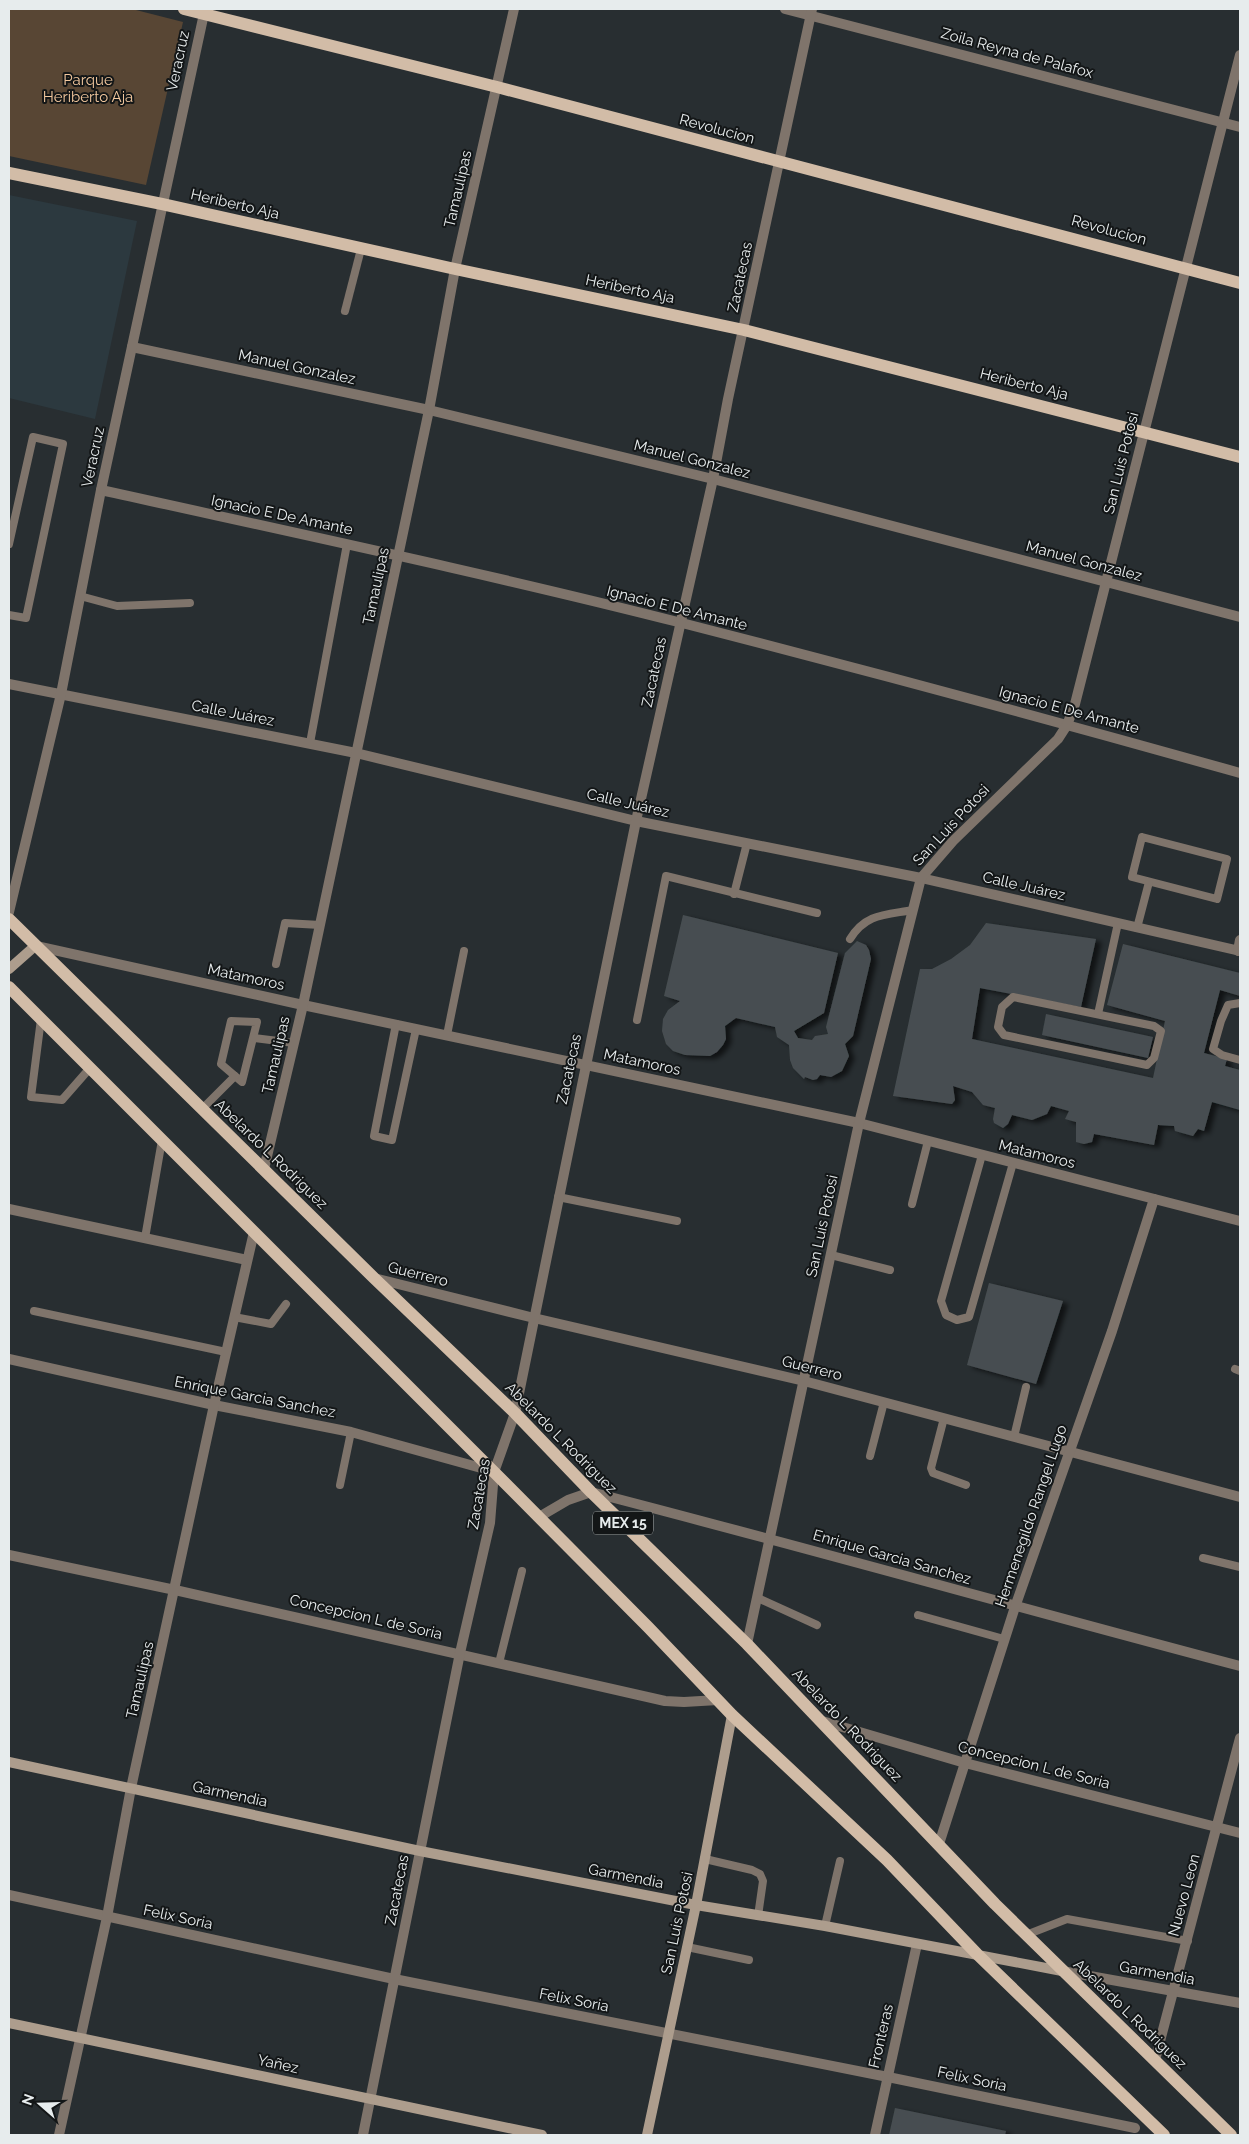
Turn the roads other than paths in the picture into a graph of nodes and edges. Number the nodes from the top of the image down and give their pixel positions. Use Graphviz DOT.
graph roads {
  1 [pos="184,9"];
  2 [pos="514,9"];
  3 [pos="785,9"];
  4 [pos="204,11"];
  5 [pos="811,12"];
  6 [pos="1240,55"];
  7 [pos="497,87"];
  8 [pos="1222,122"];
  9 [pos="1240,127"];
  10 [pos="779,162"];
  11 [pos="9,173"];
  12 [pos="162,204"];
  13 [pos="361,248"];
  14 [pos="1185,267"];
  15 [pos="455,270"];
  16 [pos="1240,283"];
  17 [pos="345,311"];
  18 [pos="744,330"];
  19 [pos="132,347"];
  20 [pos="429,410"];
  21 [pos="1145,432"];
  22 [pos="1240,457"];
  23 [pos="713,480"];
  24 [pos="101,490"];
  25 [pos="9,544"];
  26 [pos="347,544"];
  27 [pos="398,556"];
  28 [pos="1106,582"];
  29 [pos="80,596"];
  30 [pos="190,603"];
  31 [pos="9,615"];
  32 [pos="1240,617"];
  33 [pos="680,623"];
  34 [pos="9,684"];
  35 [pos="61,694"];
  36 [pos="1067,725"];
  37 [pos="310,744"];
  38 [pos="356,753"];
  39 [pos="1240,773"];
  40 [pos="636,821"];
  41 [pos="747,843"];
  42 [pos="921,878"];
  43 [pos="1149,882"];
  44 [pos="734,894"];
  45 [pos="913,910"];
  46 [pos="9,912"];
  47 [pos="817,913"];
  48 [pos="9,919"];
  49 [pos="1118,923"];
  50 [pos="320,925"];
  51 [pos="1137,928"];
  52 [pos="850,938"];
  53 [pos="1240,940"];
  54 [pos="34,946"];
  55 [pos="464,951"];
  56 [pos="1239,951"];
  57 [pos="276,964"];
  58 [pos="9,969"];
  59 [pos="9,987"];
  60 [pos="1240,1003"];
  61 [pos="303,1005"];
  62 [pos="1098,1014"];
  63 [pos="41,1019"];
  64 [pos="637,1020"];
  65 [pos="396,1024"];
  66 [pos="416,1029"];
  67 [pos="447,1035"];
  68 [pos="254,1038"];
  69 [pos="294,1043"];
  70 [pos="1240,1060"];
  71 [pos="586,1065"];
  72 [pos="90,1068"];
  73 [pos="235,1076"];
  74 [pos="202,1109"];
  75 [pos="859,1123"];
  76 [pos="162,1140"];
  77 [pos="928,1141"];
  78 [pos="982,1155"];
  79 [pos="1013,1163"];
  80 [pos="264,1169"];
  81 [pos="558,1197"];
  82 [pos="1154,1199"];
  83 [pos="912,1204"];
  84 [pos="9,1209"];
  85 [pos="677,1221"];
  86 [pos="1240,1222"];
  87 [pos="254,1232"];
  88 [pos="145,1238"];
  89 [pos="831,1255"];
  90 [pos="247,1260"];
  91 [pos="890,1270"];
  92 [pos="374,1278"];
  93 [pos="286,1304"];
  94 [pos="34,1311"];
  95 [pos="234,1317"];
  96 [pos="534,1318"];
  97 [pos="226,1352"];
  98 [pos="9,1359"];
  99 [pos="804,1381"];
  100 [pos="1026,1386"];
  101 [pos="884,1402"];
  102 [pos="214,1405"];
  103 [pos="515,1413"];
  104 [pos="944,1418"];
  105 [pos="351,1432"];
  106 [pos="1014,1437"];
  107 [pos="1070,1452"];
  108 [pos="870,1456"];
  109 [pos="494,1472"];
  110 [pos="340,1485"];
  111 [pos="966,1485"];
  112 [pos="591,1492"];
  113 [pos="1240,1497"];
  114 [pos="539,1517"];
  115 [pos="771,1538"];
  116 [pos="9,1555"];
  117 [pos="1203,1558"];
  118 [pos="1240,1567"];
  119 [pos="522,1571"];
  120 [pos="175,1590"];
  121 [pos="758,1598"];
  122 [pos="1015,1607"];
  123 [pos="918,1615"];
  124 [pos="817,1624"];
  125 [pos="1004,1639"];
  126 [pos="748,1644"];
  127 [pos="460,1654"];
  128 [pos="500,1663"];
  129 [pos="1240,1666"];
  130 [pos="718,1700"];
  131 [pos="732,1715"];
  132 [pos="822,1722"];
  133 [pos="1240,1738"];
  134 [pos="9,1762"];
  135 [pos="965,1763"];
  136 [pos="131,1788"];
  137 [pos="1218,1827"];
  138 [pos="1240,1832"];
  139 [pos="939,1844"];
  140 [pos="420,1851"];
  141 [pos="705,1859"];
  142 [pos="840,1861"];
  143 [pos="9,1895"];
  144 [pos="696,1905"];
  145 [pos="758,1916"];
  146 [pos="107,1917"];
  147 [pos="824,1926"];
  148 [pos="1026,1935"];
  149 [pos="1188,1941"];
  150 [pos="918,1944"];
  151 [pos="687,1947"];
  152 [pos="978,1954"];
  153 [pos="749,1960"];
  154 [pos="1062,1971"];
  155 [pos="394,1979"];
  156 [pos="1174,1991"];
  157 [pos="1240,2003"];
  158 [pos="9,2023"];
  159 [pos="668,2035"];
  160 [pos="80,2039"];
  161 [pos="1156,2060"];
  162 [pos="888,2077"];
  163 [pos="371,2098"];
  164 [pos="1148,2119"];
  165 [pos="1134,2132"];
  166 [pos="59,2135"];
  167 [pos="363,2135"];
  168 [pos="542,2135"];
  169 [pos="647,2135"];
  170 [pos="875,2135"];
  171 [pos="1164,2135"];
  172 [pos="1230,2135"];
  1 -- 4 [label="main road, Revolucion"];
  2 -- 7 [label="street, Tamaulipas"];
  3 -- 5 [label="street, Zoila Reyna de Palafox"];
  4 -- 7 [label="main road, Revolucion"];
  4 -- 12 [label="street, Veracruz"];
  5 -- 8 [label="street, Zoila Reyna de Palafox"];
  5 -- 10 [label="street, Zacatecas"];
  6 -- 8 [label="street, San Luis Potosi"];
  7 -- 10 [label="main road, Revolucion"];
  7 -- 15 [label="street, Tamaulipas"];
  8 -- 9 [label="street, Zoila Reyna de Palafox"];
  8 -- 14 [label="street, San Luis Potosi"];
  10 -- 14 [label="main road, Revolucion"];
  10 -- 18 [label="street, Zacatecas"];
  11 -- 12 [label="main road, Heriberto Aja"];
  12 -- 13 [label="main road, Heriberto Aja"];
  12 -- 19 [label="street, Veracruz"];
  13 -- 15 [label="main road, Heriberto Aja"];
  13 -- 17 [label="lane"];
  14 -- 16 [label="main road, Revolucion"];
  14 -- 21 [label="street, San Luis Potosi"];
  15 -- 18 [label="main road, Heriberto Aja"];
  15 -- 20 [label="street, Tamaulipas"];
  18 -- 21 [label="main road, Heriberto Aja"];
  18 -- 23 [label="street, Zacatecas"];
  19 -- 20 [label="street, Manuel Gonzalez"];
  19 -- 24 [label="street, Veracruz"];
  20 -- 23 [label="street, Manuel Gonzalez"];
  20 -- 27 [label="street, Tamaulipas"];
  21 -- 22 [label="main road, Heriberto Aja"];
  21 -- 28 [label="street, San Luis Potosi"];
  23 -- 28 [label="street, Manuel Gonzalez"];
  23 -- 33 [label="street, Zacatecas"];
  24 -- 26 [label="street, Ignacio E De Amante"];
  24 -- 29 [label="street, Veracruz"];
  25 -- 31 [label="lane"];
  26 -- 27 [label="street, Ignacio E De Amante"];
  26 -- 37 [label="lane"];
  27 -- 33 [label="street, Ignacio E De Amante"];
  27 -- 38 [label="street, Tamaulipas"];
  28 -- 32 [label="street, Manuel Gonzalez"];
  28 -- 36 [label="street, San Luis Potosi"];
  29 -- 30 [label="lane"];
  29 -- 35 [label="street, Veracruz"];
  33 -- 36 [label="street, Ignacio E De Amante"];
  33 -- 40 [label="street, Zacatecas"];
  34 -- 35 [label="street, Calle Juárez"];
  35 -- 37 [label="street, Calle Juárez"];
  35 -- 46 [label="street, Veracruz"];
  36 -- 39 [label="street, Ignacio E De Amante"];
  36 -- 42 [label="street, San Luis Potosi"];
  37 -- 38 [label="street, Calle Juárez"];
  38 -- 40 [label="street, Calle Juárez"];
  38 -- 50 [label="street, Tamaulipas"];
  40 -- 41 [label="street, Calle Juárez"];
  40 -- 71 [label="street, Zacatecas"];
  41 -- 42 [label="street, Calle Juárez"];
  41 -- 44 [label="lane"];
  42 -- 45 [label="street, San Luis Potosi"];
  42 -- 49 [label="street, Calle Juárez"];
  43 -- 43 [label="lane"];
  43 -- 51 [label="lane"];
  44 -- 47 [label="lane"];
  44 -- 64 [label="lane"];
  45 -- 52 [label="lane"];
  45 -- 75 [label="street, San Luis Potosi"];
  48 -- 54 [label="main road, Abelardo L Rodriguez / MEX 15"];
  49 -- 51 [label="street, Calle Juárez"];
  49 -- 62 [label="lane"];
  50 -- 57 [label="lane"];
  50 -- 61 [label="street, Tamaulipas"];
  51 -- 56 [label="street, Calle Juárez"];
  53 -- 56 [label="street"];
  54 -- 58 [label="street"];
  54 -- 61 [label="street, Matamoros"];
  54 -- 74 [label="main road, Abelardo L Rodriguez / MEX 15"];
  55 -- 67 [label="lane"];
  59 -- 63 [label="main road"];
  60 -- 70 [label="lane"];
  61 -- 65 [label="street, Matamoros"];
  61 -- 69 [label="street, Tamaulipas"];
  62 -- 62 [label="lane"];
  63 -- 72 [label="main road"];
  63 -- 72 [label="lane"];
  65 -- 66 [label="street, Matamoros"];
  65 -- 66 [label="lane"];
  66 -- 67 [label="street, Matamoros"];
  67 -- 71 [label="street, Matamoros"];
  68 -- 69 [label="lane"];
  68 -- 73 [label="lane"];
  68 -- 73 [label="lane"];
  69 -- 80 [label="street, Tamaulipas"];
  71 -- 75 [label="street, Matamoros"];
  71 -- 81 [label="street, Zacatecas"];
  72 -- 76 [label="main road"];
  73 -- 74 [label="lane"];
  74 -- 80 [label="main road, Abelardo L Rodriguez / MEX 15"];
  75 -- 77 [label="street, Matamoros"];
  75 -- 89 [label="street, San Luis Potosi"];
  76 -- 87 [label="main road"];
  76 -- 88 [label="lane"];
  77 -- 78 [label="street, Matamoros"];
  77 -- 83 [label="lane"];
  78 -- 79 [label="street, Matamoros"];
  78 -- 79 [label="lane"];
  79 -- 82 [label="street, Matamoros"];
  80 -- 92 [label="main road, Abelardo L Rodriguez / MEX 15"];
  81 -- 85 [label="lane"];
  81 -- 96 [label="street, Zacatecas"];
  82 -- 86 [label="street, Matamoros"];
  82 -- 107 [label="street, Hermenegildo Rangel Lugo"];
  84 -- 88 [label="street"];
  87 -- 90 [label="street, Tamaulipas"];
  87 -- 109 [label="main road"];
  88 -- 90 [label="street"];
  89 -- 91 [label="lane"];
  89 -- 99 [label="street, San Luis Potosi"];
  90 -- 95 [label="street, Tamaulipas"];
  92 -- 96 [label="street, Guerrero"];
  92 -- 103 [label="main road, Abelardo L Rodriguez / MEX 15"];
  93 -- 95 [label="lane"];
  94 -- 97 [label="lane"];
  95 -- 97 [label="street, Tamaulipas"];
  96 -- 99 [label="street, Guerrero"];
  96 -- 103 [label="street, Zacatecas"];
  97 -- 102 [label="street, Tamaulipas"];
  98 -- 102 [label="street, Enrique Garcia Sanchez"];
  99 -- 101 [label="street, Guerrero"];
  99 -- 115 [label="street, San Luis Potosi"];
  100 -- 106 [label="lane"];
  101 -- 104 [label="street, Guerrero"];
  101 -- 108 [label="lane"];
  102 -- 105 [label="street, Enrique Garcia Sanchez"];
  102 -- 120 [label="street, Tamaulipas"];
  103 -- 109 [label="street, Zacatecas"];
  103 -- 112 [label="main road, Abelardo L Rodriguez / MEX 15"];
  104 -- 106 [label="street, Guerrero"];
  104 -- 111 [label="lane"];
  105 -- 109 [label="street, Enrique Garcia Sanchez"];
  105 -- 110 [label="lane"];
  106 -- 107 [label="street, Guerrero"];
  107 -- 113 [label="street, Guerrero"];
  107 -- 122 [label="street, Hermenegildo Rangel Lugo"];
  109 -- 114 [label="main road"];
  109 -- 127 [label="street, Zacatecas"];
  112 -- 114 [label="street"];
  112 -- 115 [label="street, Enrique Garcia Sanchez"];
  112 -- 126 [label="main road, Abelardo L Rodriguez / MEX 15"];
  114 -- 130 [label="main road"];
  115 -- 121 [label="street, San Luis Potosi"];
  115 -- 122 [label="street, Enrique Garcia Sanchez"];
  116 -- 120 [label="street, Concepcion L de Soria"];
  117 -- 118 [label="lane"];
  119 -- 128 [label="lane"];
  120 -- 127 [label="street, Concepcion L de Soria"];
  120 -- 136 [label="street, Tamaulipas"];
  121 -- 124 [label="lane"];
  121 -- 126 [label="street, San Luis Potosi"];
  122 -- 125 [label="street, Hermenegildo Rangel Lugo"];
  122 -- 129 [label="street, Enrique Garcia Sanchez"];
  123 -- 125 [label="lane"];
  125 -- 135 [label="street, Hermenegildo Rangel Lugo"];
  126 -- 132 [label="main road, Abelardo L Rodriguez / MEX 15"];
  127 -- 128 [label="street, Concepcion L de Soria"];
  127 -- 140 [label="street, Zacatecas"];
  128 -- 130 [label="street, Concepcion L de Soria"];
  130 -- 131 [label="main road"];
  131 -- 141 [label="street, San Luis Potosi"];
  131 -- 152 [label="main road"];
  132 -- 135 [label="street, Concepcion L de Soria"];
  132 -- 139 [label="main road, Abelardo L Rodriguez / MEX 15"];
  133 -- 137 [label="street, Nuevo Leon"];
  134 -- 136 [label="street, Garmendia"];
  135 -- 137 [label="street, Concepcion L de Soria"];
  135 -- 139 [label="street, Hermenegildo Rangel Lugo"];
  136 -- 140 [label="street, Garmendia"];
  136 -- 146 [label="street, Tamaulipas"];
  137 -- 138 [label="street, Concepcion L de Soria"];
  137 -- 149 [label="street, Nuevo Leon"];
  139 -- 148 [label="main road, Abelardo L Rodriguez / MEX 15"];
  140 -- 144 [label="street, Garmendia"];
  140 -- 155 [label="street, Zacatecas"];
  141 -- 144 [label="street, San Luis Potosi"];
  141 -- 145 [label="lane"];
  142 -- 147 [label="lane"];
  143 -- 146 [label="street, Felix Soria"];
  144 -- 145 [label="street, Garmendia"];
  144 -- 151 [label="street, San Luis Potosi"];
  145 -- 147 [label="street, Garmendia"];
  146 -- 155 [label="street, Felix Soria"];
  146 -- 160 [label="street, Tamaulipas"];
  147 -- 150 [label="street, Garmendia"];
  148 -- 149 [label="lane"];
  148 -- 154 [label="main road, Abelardo L Rodriguez / MEX 15"];
  149 -- 156 [label="street, Nuevo Leon"];
  150 -- 152 [label="street, Garmendia"];
  150 -- 162 [label="street, Fronteras"];
  151 -- 153 [label="lane"];
  151 -- 159 [label="street, San Luis Potosi"];
  152 -- 154 [label="street, Garmendia"];
  152 -- 164 [label="main road"];
  154 -- 156 [label="street, Garmendia"];
  154 -- 161 [label="main road, Abelardo L Rodriguez / MEX 15"];
  155 -- 159 [label="street, Felix Soria"];
  155 -- 163 [label="street, Zacatecas"];
  156 -- 157 [label="street, Garmendia"];
  156 -- 161 [label="street, Nuevo Leon"];
  158 -- 160 [label="street, Yañez"];
  159 -- 162 [label="street, Felix Soria"];
  159 -- 169 [label="street, San Luis Potosi"];
  160 -- 163 [label="street, Yañez"];
  160 -- 166 [label="street, Tamaulipas"];
  161 -- 172 [label="main road, Abelardo L Rodriguez / MEX 15"];
  162 -- 165 [label="street, Felix Soria"];
  162 -- 170 [label="street, Fronteras"];
  163 -- 167 [label="street, Zacatecas"];
  163 -- 168 [label="street, Yañez"];
  164 -- 165 [label="street"];
  164 -- 171 [label="main road"];
}
